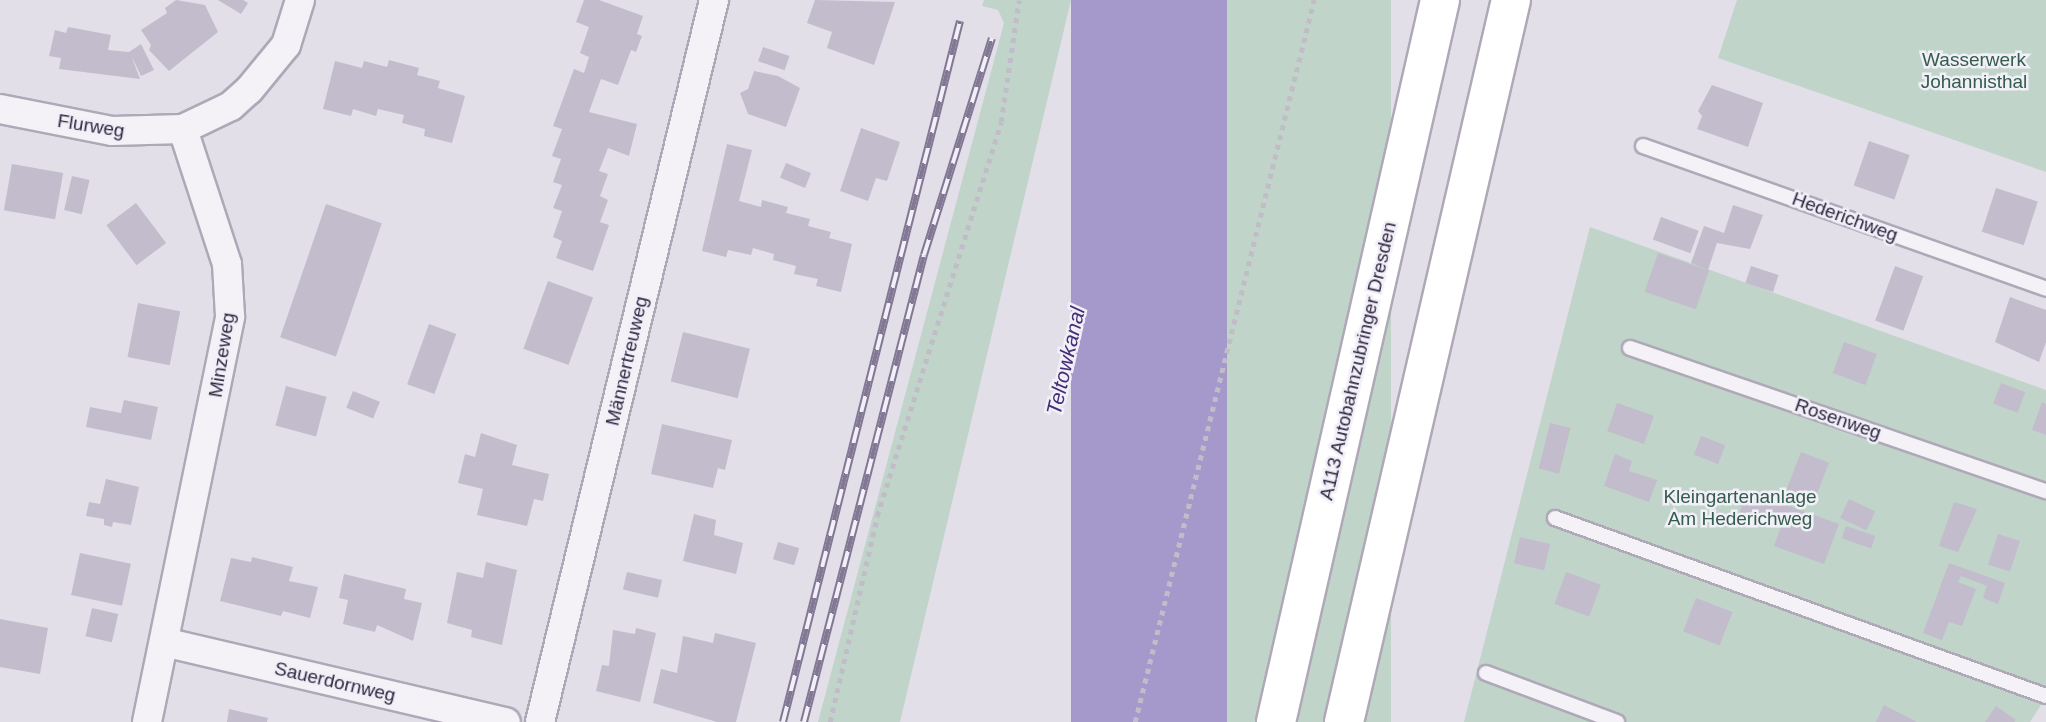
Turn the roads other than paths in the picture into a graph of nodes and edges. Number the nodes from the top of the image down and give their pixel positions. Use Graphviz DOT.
graph roads {
  1 [pos="300,0"];
  2 [pos="713,0"];
  3 [pos="1440,0"];
  4 [pos="1511,0"];
  5 [pos="0,109"];
  6 [pos="183,129"];
  7 [pos="1643,146"];
  8 [pos="2046,289"];
  9 [pos="1630,348"];
  10 [pos="2046,491"];
  11 [pos="1555,518"];
  12 [pos="164,642"];
  13 [pos="1486,673"];
  14 [pos="2046,696"];
  15 [pos="146,722"];
  16 [pos="506,722"];
  17 [pos="540,722"];
  18 [pos="1276,722"];
  19 [pos="1344,722"];
  20 [pos="1617,722"];
  1 -- 6 [label="street"];
  2 -- 17 [label="street, Männertreuweg"];
  3 -- 18 [label="highway, A113 Autobahnzubringer Dresden"];
  4 -- 19 [label="highway"];
  5 -- 6 [label="street, Flurweg"];
  6 -- 12 [label="street, Minzeweg"];
  7 -- 8 [label="lane, Hederichweg"];
  9 -- 10 [label="lane, Rosenweg"];
  11 -- 14 [label="lane"];
  12 -- 15 [label="street, Minzeweg"];
  12 -- 16 [label="street, Sauerdornweg"];
  13 -- 20 [label="lane"];
}
